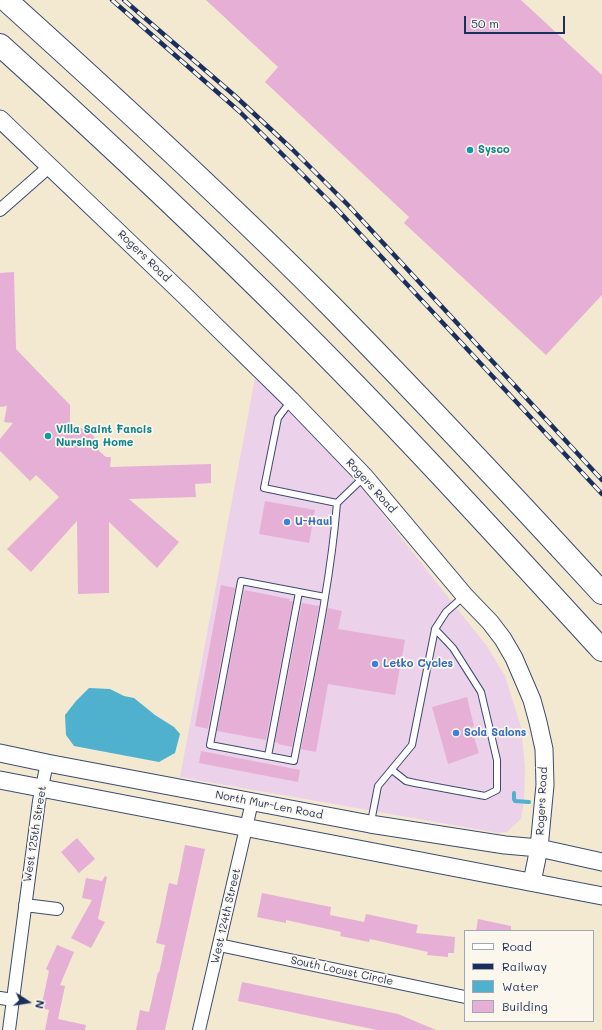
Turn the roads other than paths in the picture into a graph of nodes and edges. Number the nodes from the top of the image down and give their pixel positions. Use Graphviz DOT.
graph roads {
  1 [pos="6,0"];
  2 [pos="0,46"];
  3 [pos="0,119"];
  4 [pos="50,166"];
  5 [pos="0,210"];
  6 [pos="291,400"];
  7 [pos="365,477"];
  8 [pos="337,503"];
  9 [pos="299,592"];
  10 [pos="602,593"];
  11 [pos="465,596"];
  12 [pos="325,597"];
  13 [pos="435,629"];
  14 [pos="602,650"];
  15 [pos="0,753"];
  16 [pos="268,756"];
  17 [pos="48,763"];
  18 [pos="392,770"];
  19 [pos="0,780"];
  20 [pos="42,789"];
  21 [pos="252,802"];
  22 [pos="370,824"];
  23 [pos="246,827"];
  24 [pos="539,848"];
  25 [pos="602,862"];
  26 [pos="532,882"];
  27 [pos="602,896"];
  28 [pos="24,905"];
  29 [pos="57,909"];
  30 [pos="219,945"];
  31 [pos="464,997"];
  32 [pos="0,998"];
  33 [pos="13,1000"];
  34 [pos="9,1030"];
  35 [pos="199,1030"];
  1 -- 10 [label="highway"];
  2 -- 14 [label="highway"];
  3 -- 4 [label="main road, Rogers Road"];
  4 -- 5 [label="street"];
  4 -- 6 [label="main road, Rogers Road"];
  6 -- 7 [label="main road, Rogers Road"];
  6 -- 8 [label="lane"];
  7 -- 8 [label="lane"];
  7 -- 11 [label="main road, Rogers Road"];
  8 -- 12 [label="lane"];
  9 -- 12 [label="lane"];
  9 -- 16 [label="lane"];
  9 -- 16 [label="lane"];
  11 -- 13 [label="lane"];
  11 -- 24 [label="main road, Rogers Road"];
  12 -- 16 [label="lane"];
  13 -- 18 [label="lane"];
  13 -- 18 [label="lane"];
  15 -- 17 [label="main road, North Mur-Len Road"];
  17 -- 20 [label="street, West 125th Street"];
  17 -- 21 [label="main road, North Mur-Len Road"];
  18 -- 22 [label="lane"];
  19 -- 20 [label="main road"];
  20 -- 23 [label="main road"];
  20 -- 28 [label="street, West 125th Street"];
  21 -- 22 [label="main road, North Mur-Len Road"];
  21 -- 23 [label="street, West 124th Street"];
  22 -- 24 [label="main road, North Mur-Len Road"];
  23 -- 26 [label="main road"];
  23 -- 30 [label="street, West 124th Street"];
  24 -- 25 [label="main road, North Mur-Len Road"];
  24 -- 26 [label="main road, Rogers Road"];
  26 -- 27 [label="main road"];
  28 -- 29 [label="street"];
  28 -- 33 [label="street, West 125th Street"];
  30 -- 31 [label="street, South Locust Circle"];
  30 -- 35 [label="street, West 124th Street"];
  32 -- 33 [label="street"];
  33 -- 34 [label="street, West 125th Street"];
}
